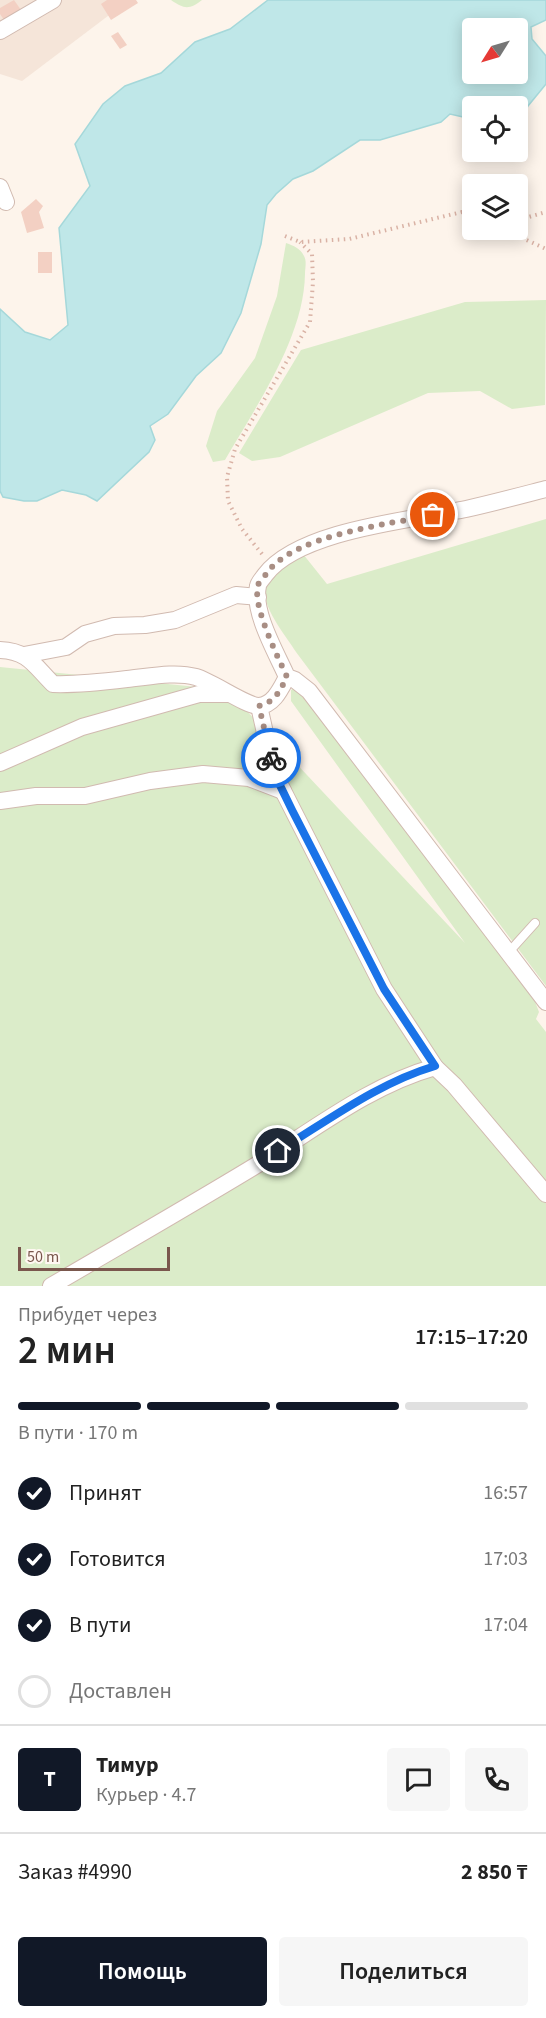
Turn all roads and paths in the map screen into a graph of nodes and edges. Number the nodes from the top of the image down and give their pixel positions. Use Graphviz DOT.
graph roads {
  1 [pos="53,0"];
  2 [pos="0,31"];
  3 [pos="462,212"];
  4 [pos="546,212"];
  5 [pos="528,217"];
  6 [pos="285,236"];
  7 [pos="527,240"];
  8 [pos="300,242"];
  9 [pos="546,249"];
  10 [pos="546,489"];
  11 [pos="272,566"];
  12 [pos="258,597"];
  13 [pos="0,650"];
  14 [pos="24,655"];
  15 [pos="287,677"];
  16 [pos="232,694"];
  17 [pos="259,706"];
  18 [pos="0,763"];
  19 [pos="283,791"];
  20 [pos="0,801"];
  21 [pos="535,923"];
  22 [pos="508,953"];
  23 [pos="544,996"];
  24 [pos="435,1066"];
  25 [pos="546,1194"];
  26 [pos="51,1286"];
  1 -- 2 [label="street"];
  3 -- 8 [label="path"];
  4 -- 5 [label="path"];
  6 -- 8 [label="path"];
  7 -- 9 [label="path"];
  8 -- 11 [label="path"];
  10 -- 11 [label="street"];
  11 -- 12 [label="street"];
  12 -- 14 [label="street"];
  12 -- 15 [label="street"];
  13 -- 14 [label="street"];
  14 -- 16 [label="street"];
  15 -- 17 [label="street"];
  15 -- 22 [label="street"];
  16 -- 17 [label="street"];
  16 -- 18 [label="street"];
  17 -- 19 [label="street"];
  19 -- 20 [label="street"];
  19 -- 24 [label="street"];
  21 -- 22 [label="lane"];
  22 -- 23 [label="street"];
  24 -- 25 [label="street"];
  24 -- 26 [label="street"];
}
